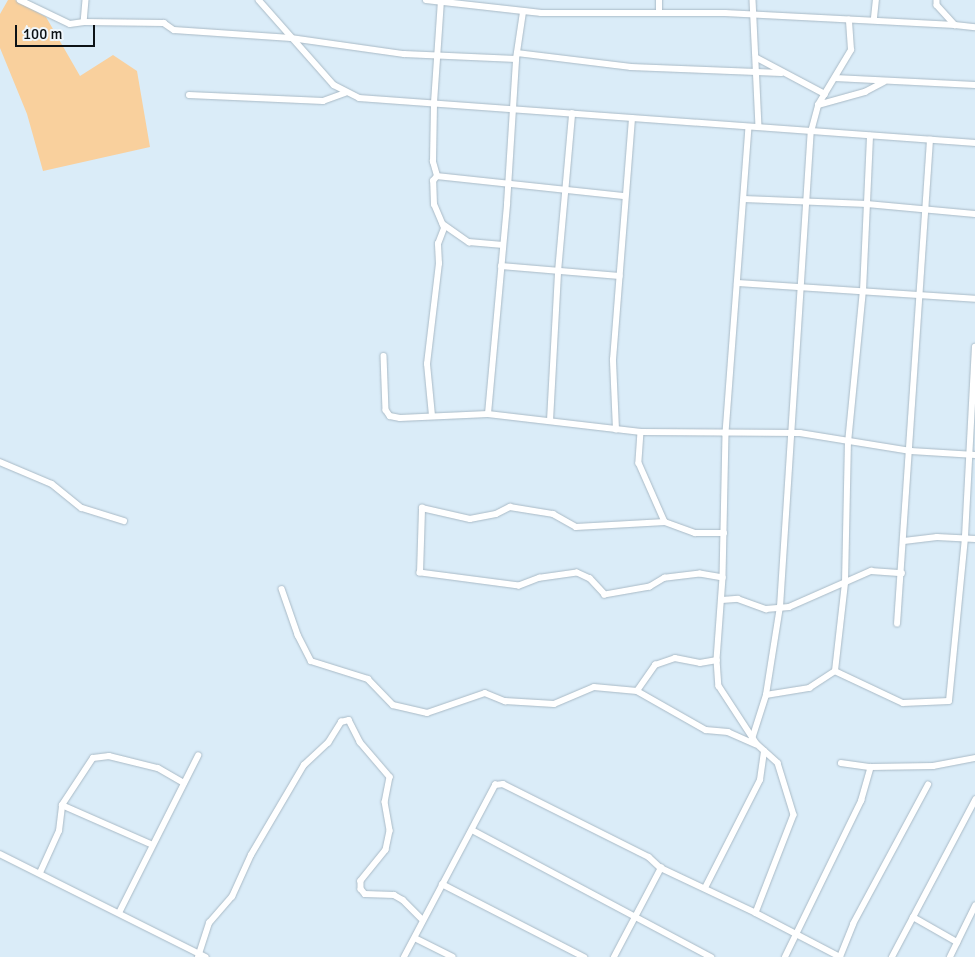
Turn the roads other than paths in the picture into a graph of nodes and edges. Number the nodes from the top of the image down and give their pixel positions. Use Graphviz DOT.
graph roads {
  1 [pos="20,0"];
  2 [pos="86,0"];
  3 [pos="259,0"];
  4 [pos="426,0"];
  5 [pos="659,0"];
  6 [pos="753,0"];
  7 [pos="876,0"];
  8 [pos="937,0"];
  9 [pos="441,2"];
  10 [pos="659,11"];
  11 [pos="523,12"];
  12 [pos="753,14"];
  13 [pos="874,18"];
  14 [pos="849,20"];
  15 [pos="84,22"];
  16 [pos="955,25"];
  17 [pos="975,27"];
  18 [pos="291,38"];
  19 [pos="437,55"];
  20 [pos="516,56"];
  21 [pos="757,58"];
  22 [pos="758,71"];
  23 [pos="781,73"];
  24 [pos="835,78"];
  25 [pos="887,81"];
  26 [pos="975,85"];
  27 [pos="345,93"];
  28 [pos="825,94"];
  29 [pos="189,95"];
  30 [pos="434,103"];
  31 [pos="818,105"];
  32 [pos="513,110"];
  33 [pos="572,114"];
  34 [pos="632,119"];
  35 [pos="749,127"];
  36 [pos="759,127"];
  37 [pos="811,132"];
  38 [pos="870,136"];
  39 [pos="930,140"];
  40 [pos="975,142"];
  41 [pos="437,176"];
  42 [pos="508,182"];
  43 [pos="564,189"];
  44 [pos="625,196"];
  45 [pos="744,200"];
  46 [pos="805,202"];
  47 [pos="867,204"];
  48 [pos="926,210"];
  49 [pos="975,214"];
  50 [pos="443,224"];
  51 [pos="503,245"];
  52 [pos="501,266"];
  53 [pos="558,272"];
  54 [pos="620,276"];
  55 [pos="737,283"];
  56 [pos="800,285"];
  57 [pos="863,291"];
  58 [pos="921,295"];
  59 [pos="975,299"];
  60 [pos="975,347"];
  61 [pos="384,356"];
  62 [pos="488,414"];
  63 [pos="432,416"];
  64 [pos="550,422"];
  65 [pos="616,430"];
  66 [pos="641,432"];
  67 [pos="726,434"];
  68 [pos="790,434"];
  69 [pos="848,442"];
  70 [pos="911,451"];
  71 [pos="968,455"];
  72 [pos="975,455"];
  73 [pos="0,462"];
  74 [pos="124,521"];
  75 [pos="665,522"];
  76 [pos="724,533"];
  77 [pos="965,537"];
  78 [pos="975,539"];
  79 [pos="904,541"];
  80 [pos="902,574"];
  81 [pos="723,578"];
  82 [pos="845,583"];
  83 [pos="282,589"];
  84 [pos="722,600"];
  85 [pos="780,607"];
  86 [pos="897,624"];
  87 [pos="717,660"];
  88 [pos="836,671"];
  89 [pos="637,691"];
  90 [pos="766,695"];
  91 [pos="752,739"];
  92 [pos="764,751"];
  93 [pos="198,756"];
  94 [pos="975,758"];
  95 [pos="841,763"];
  96 [pos="871,767"];
  97 [pos="184,783"];
  98 [pos="928,785"];
  99 [pos="975,800"];
  100 [pos="62,804"];
  101 [pos="472,830"];
  102 [pos="153,845"];
  103 [pos="0,854"];
  104 [pos="661,868"];
  105 [pos="40,873"];
  106 [pos="442,884"];
  107 [pos="705,888"];
  108 [pos="975,906"];
  109 [pos="119,913"];
  110 [pos="756,913"];
  111 [pos="637,917"];
  112 [pos="913,917"];
  113 [pos="423,920"];
  114 [pos="797,933"];
  115 [pos="415,938"];
  116 [pos="957,942"];
  117 [pos="198,955"];
  118 [pos="206,957"];
  119 [pos="404,957"];
  120 [pos="453,957"];
  121 [pos="584,957"];
  122 [pos="614,957"];
  123 [pos="711,957"];
  124 [pos="785,957"];
  125 [pos="840,957"];
  126 [pos="892,957"];
  127 [pos="950,957"];
  1 -- 15 [label="street"];
  2 -- 15 [label="street"];
  3 -- 18 [label="street"];
  4 -- 9 [label="street"];
  5 -- 10 [label="street"];
  6 -- 12 [label="street"];
  7 -- 13 [label="street"];
  8 -- 16 [label="street"];
  9 -- 11 [label="street"];
  9 -- 19 [label="street"];
  10 -- 11 [label="street"];
  10 -- 12 [label="street"];
  11 -- 20 [label="street"];
  12 -- 14 [label="street"];
  12 -- 21 [label="street"];
  13 -- 14 [label="street"];
  13 -- 16 [label="street"];
  14 -- 24 [label="street"];
  15 -- 18 [label="street"];
  16 -- 17 [label="street"];
  18 -- 19 [label="street"];
  18 -- 27 [label="street"];
  19 -- 20 [label="street"];
  19 -- 30 [label="street"];
  20 -- 22 [label="street"];
  20 -- 32 [label="street"];
  21 -- 22 [label="street"];
  21 -- 23 [label="street"];
  22 -- 23 [label="street"];
  22 -- 36 [label="street"];
  23 -- 28 [label="street"];
  24 -- 25 [label="street"];
  24 -- 28 [label="street"];
  25 -- 26 [label="street"];
  25 -- 31 [label="street"];
  27 -- 29 [label="street"];
  27 -- 30 [label="street"];
  28 -- 31 [label="street"];
  30 -- 32 [label="street"];
  30 -- 41 [label="street"];
  31 -- 37 [label="street"];
  32 -- 33 [label="street"];
  32 -- 42 [label="street"];
  33 -- 34 [label="street"];
  33 -- 43 [label="street"];
  34 -- 35 [label="street"];
  34 -- 44 [label="street"];
  35 -- 36 [label="street"];
  35 -- 45 [label="street"];
  36 -- 37 [label="street"];
  37 -- 38 [label="street"];
  37 -- 46 [label="street"];
  38 -- 39 [label="street"];
  38 -- 47 [label="street"];
  39 -- 40 [label="street"];
  39 -- 48 [label="street"];
  41 -- 42 [label="street"];
  41 -- 50 [label="street"];
  42 -- 43 [label="street"];
  42 -- 51 [label="street"];
  43 -- 44 [label="street"];
  43 -- 53 [label="street"];
  44 -- 54 [label="street"];
  45 -- 46 [label="street"];
  45 -- 55 [label="street"];
  46 -- 47 [label="street"];
  46 -- 56 [label="street"];
  47 -- 48 [label="street"];
  47 -- 57 [label="street"];
  48 -- 49 [label="street"];
  48 -- 58 [label="street"];
  50 -- 51 [label="street"];
  50 -- 63 [label="street"];
  51 -- 52 [label="street"];
  52 -- 53 [label="street"];
  52 -- 62 [label="street"];
  53 -- 54 [label="street"];
  53 -- 64 [label="street"];
  54 -- 65 [label="street"];
  55 -- 56 [label="street"];
  55 -- 67 [label="street"];
  56 -- 57 [label="street"];
  56 -- 68 [label="street"];
  57 -- 58 [label="street"];
  57 -- 69 [label="street"];
  58 -- 59 [label="street"];
  58 -- 70 [label="street"];
  60 -- 71 [label="street"];
  61 -- 63 [label="street"];
  62 -- 63 [label="street"];
  62 -- 64 [label="street"];
  64 -- 65 [label="street"];
  65 -- 66 [label="street"];
  66 -- 67 [label="street"];
  66 -- 75 [label="street"];
  67 -- 68 [label="street"];
  67 -- 76 [label="street"];
  68 -- 69 [label="street"];
  68 -- 85 [label="street"];
  69 -- 70 [label="street"];
  69 -- 82 [label="street"];
  70 -- 71 [label="street"];
  70 -- 79 [label="street"];
  71 -- 72 [label="street"];
  71 -- 77 [label="street"];
  73 -- 74 [label="street"];
  75 -- 76 [label="street"];
  75 -- 81 [label="street"];
  76 -- 81 [label="street"];
  77 -- 78 [label="street"];
  77 -- 79 [label="street"];
  77 -- 88 [label="street"];
  79 -- 80 [label="street"];
  80 -- 82 [label="street"];
  80 -- 86 [label="street"];
  81 -- 84 [label="street"];
  82 -- 85 [label="street"];
  82 -- 88 [label="street"];
  83 -- 89 [label="street"];
  84 -- 85 [label="street"];
  84 -- 87 [label="street"];
  85 -- 90 [label="street"];
  87 -- 89 [label="street"];
  87 -- 91 [label="street"];
  88 -- 90 [label="street"];
  89 -- 91 [label="street"];
  90 -- 91 [label="street"];
  91 -- 92 [label="street"];
  92 -- 107 [label="street"];
  92 -- 110 [label="street"];
  93 -- 97 [label="street"];
  94 -- 96 [label="street"];
  95 -- 96 [label="street"];
  96 -- 114 [label="street"];
  97 -- 100 [label="street"];
  97 -- 102 [label="street"];
  98 -- 125 [label="street"];
  99 -- 112 [label="street"];
  100 -- 102 [label="street"];
  100 -- 105 [label="street"];
  101 -- 104 [label="street"];
  101 -- 106 [label="street"];
  101 -- 111 [label="street"];
  102 -- 109 [label="street"];
  103 -- 105 [label="street"];
  104 -- 107 [label="street"];
  104 -- 111 [label="street"];
  105 -- 109 [label="street"];
  106 -- 113 [label="street"];
  106 -- 121 [label="street"];
  107 -- 110 [label="street"];
  108 -- 116 [label="street"];
  109 -- 117 [label="street"];
  110 -- 114 [label="street"];
  111 -- 122 [label="street"];
  111 -- 123 [label="street"];
  112 -- 116 [label="street"];
  112 -- 126 [label="street"];
  113 -- 115 [label="street"];
  113 -- 117 [label="street"];
  114 -- 124 [label="street"];
  114 -- 125 [label="street"];
  115 -- 119 [label="street"];
  115 -- 120 [label="street"];
  116 -- 127 [label="street"];
  117 -- 118 [label="street"];
}
